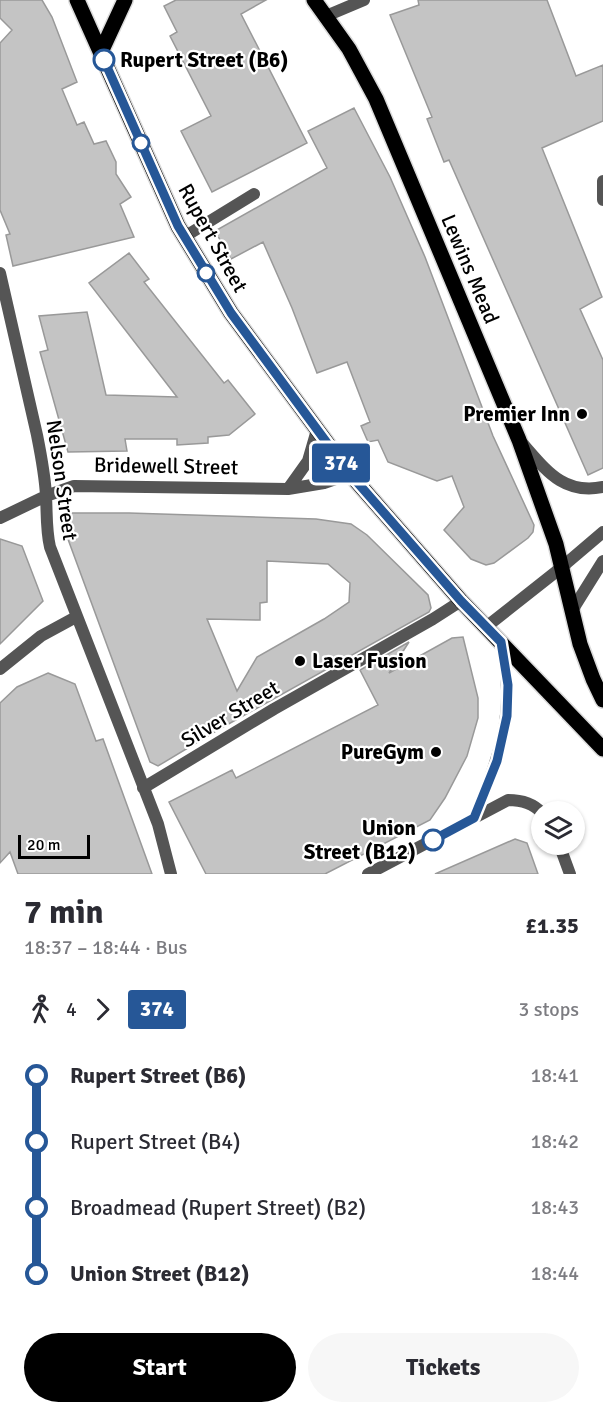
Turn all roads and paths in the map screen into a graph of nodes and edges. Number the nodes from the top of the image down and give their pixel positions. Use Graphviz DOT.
graph roads {
  1 [pos="77,0"];
  2 [pos="126,0"];
  3 [pos="314,0"];
  4 [pos="364,0"];
  5 [pos="326,16"];
  6 [pos="101,52"];
  7 [pos="603,181"];
  8 [pos="254,194"];
  9 [pos="603,199"];
  10 [pos="184,237"];
  11 [pos="0,273"];
  12 [pos="317,430"];
  13 [pos="519,440"];
  14 [pos="350,474"];
  15 [pos="603,488"];
  16 [pos="288,489"];
  17 [pos="46,496"];
  18 [pos="0,518"];
  19 [pos="603,531"];
  20 [pos="603,561"];
  21 [pos="562,567"];
  22 [pos="461,601"];
  23 [pos="573,609"];
  24 [pos="76,617"];
  25 [pos="486,627"];
  26 [pos="501,642"];
  27 [pos="0,669"];
  28 [pos="603,700"];
  29 [pos="603,749"];
  30 [pos="143,788"];
  31 [pos="531,805"];
  32 [pos="474,818"];
  33 [pos="563,855"];
  34 [pos="171,874"];
  35 [pos="368,874"];
  36 [pos="570,874"];
  1 -- 6 [label="main road, Rupert Street"];
  2 -- 6 [label="main road"];
  3 -- 5 [label="main road, Lewins Mead"];
  4 -- 5 [label="street"];
  5 -- 13 [label="main road, Lewins Mead"];
  6 -- 10 [label="main road, Rupert Street"];
  7 -- 9 [label="street"];
  8 -- 10 [label="street"];
  10 -- 12 [label="main road, Rupert Street"];
  11 -- 17 [label="street, Nelson Street"];
  12 -- 14 [label="main road, Rupert Street"];
  12 -- 16 [label="street"];
  13 -- 15 [label="street"];
  13 -- 21 [label="main road, Lewins Mead"];
  14 -- 16 [label="street, Bridewell Street"];
  14 -- 22 [label="main road"];
  16 -- 17 [label="street, Bridewell Street"];
  17 -- 18 [label="street, Bridewell Street"];
  17 -- 24 [label="street, Nelson Street"];
  19 -- 21 [label="street"];
  20 -- 23 [label="street"];
  21 -- 23 [label="main road, Lewins Mead"];
  21 -- 25 [label="street"];
  22 -- 25 [label="main road"];
  22 -- 30 [label="street, Silver Street"];
  23 -- 28 [label="main road, Lewins Mead"];
  24 -- 27 [label="street"];
  24 -- 30 [label="street, Nelson Street"];
  25 -- 26 [label="main road"];
  26 -- 29 [label="main road"];
  26 -- 32 [label="street"];
  30 -- 34 [label="street, Nelson Street"];
  31 -- 32 [label="street"];
  32 -- 35 [label="street"];
  33 -- 36 [label="street"];
}
